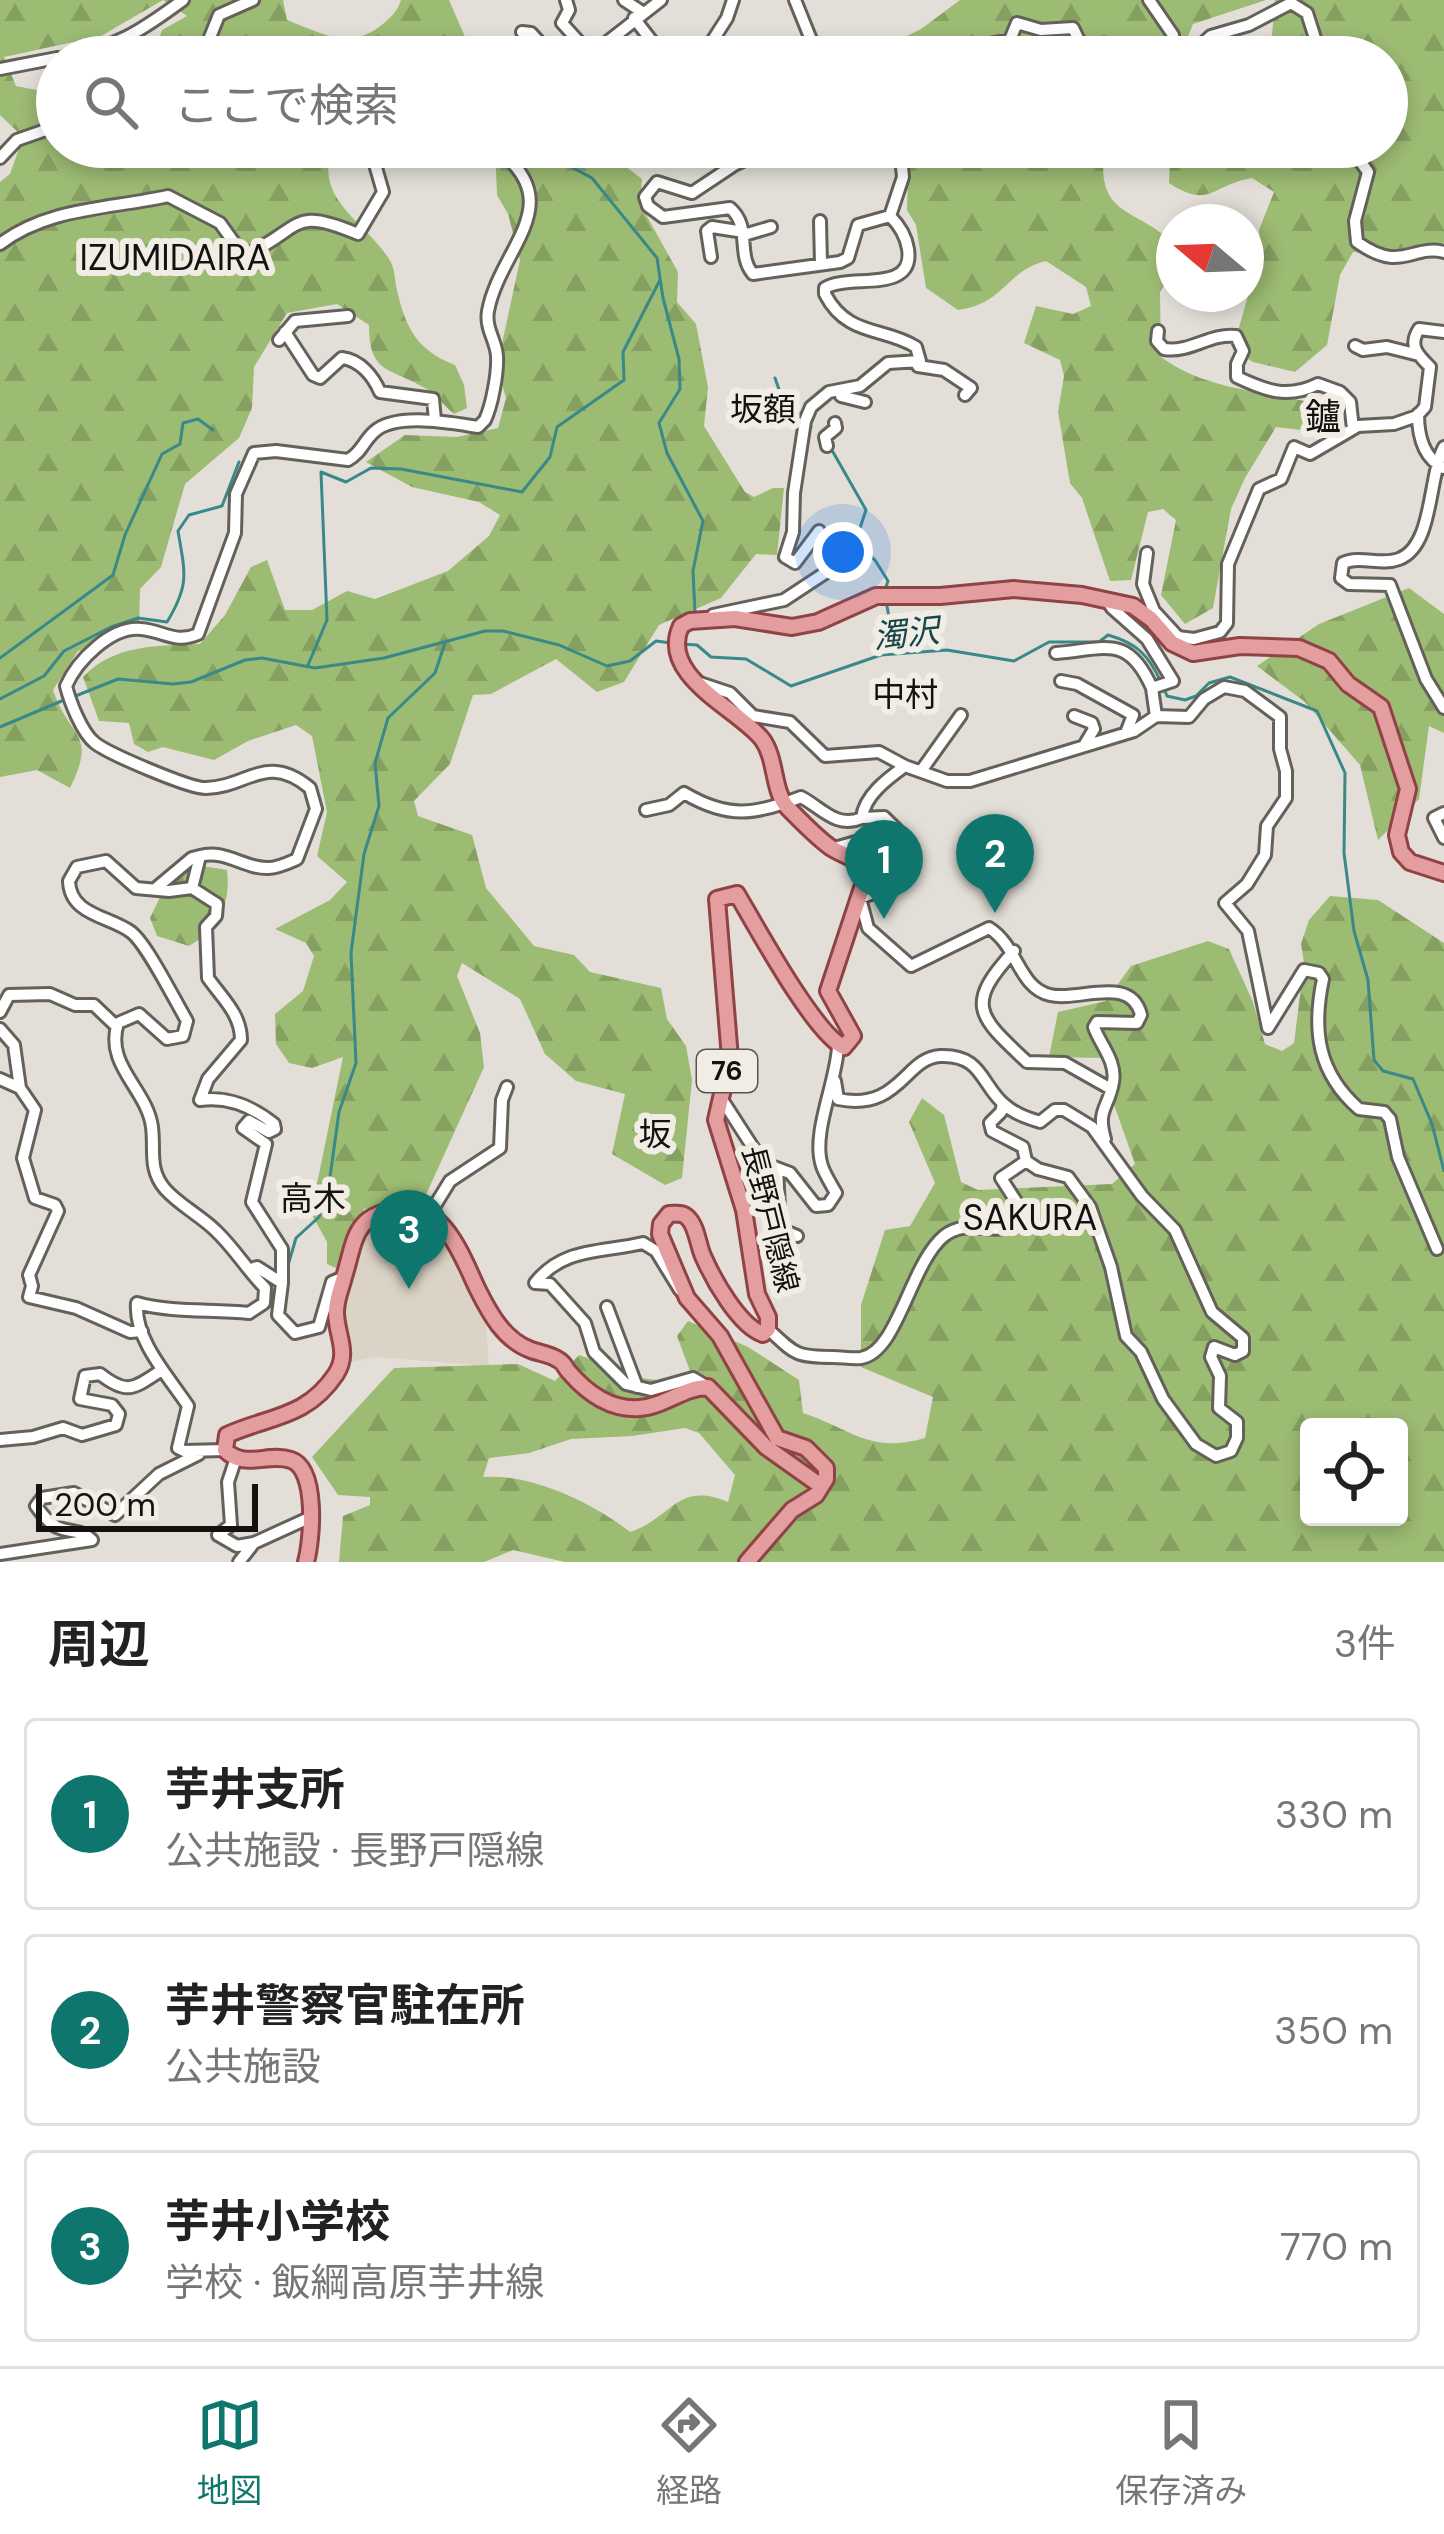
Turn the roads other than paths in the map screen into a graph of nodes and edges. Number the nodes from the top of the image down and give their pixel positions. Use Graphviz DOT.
graph roads {
  1 [pos="183,0"];
  2 [pos="253,0"];
  3 [pos="566,0"];
  4 [pos="624,0"];
  5 [pos="661,0"];
  6 [pos="734,0"];
  7 [pos="795,0"];
  8 [pos="1149,0"];
  9 [pos="638,15"];
  10 [pos="522,32"];
  11 [pos="134,36"];
  12 [pos="209,36"];
  13 [pos="534,36"];
  14 [pos="573,36"];
  15 [pos="621,36"];
  16 [pos="651,36"];
  17 [pos="715,36"];
  18 [pos="810,36"];
  19 [pos="1012,36"];
  20 [pos="1077,36"];
  21 [pos="1173,36"];
  22 [pos="1211,36"];
  23 [pos="1314,36"];
  24 [pos="36,63"];
  25 [pos="0,69"];
  26 [pos="36,133"];
  27 [pos="0,158"];
  28 [pos="376,168"];
  29 [pos="515,168"];
  30 [pos="730,168"];
  31 [pos="902,168"];
  32 [pos="1365,168"];
  33 [pos="890,216"];
  34 [pos="820,221"];
  35 [pos="770,227"];
  36 [pos="744,234"];
  37 [pos="0,244"];
  38 [pos="1444,252"];
  39 [pos="711,256"];
  40 [pos="821,264"];
  41 [pos="348,316"];
  42 [pos="1158,332"];
  43 [pos="1444,332"];
  44 [pos="1355,346"];
  45 [pos="1419,355"];
  46 [pos="920,361"];
  47 [pos="833,392"];
  48 [pos="965,395"];
  49 [pos="865,402"];
  50 [pos="1418,414"];
  51 [pos="435,420"];
  52 [pos="835,423"];
  53 [pos="1353,429"];
  54 [pos="827,446"];
  55 [pos="1444,447"];
  56 [pos="1439,466"];
  57 [pos="1147,554"];
  58 [pos="1106,599"];
  59 [pos="1151,614"];
  60 [pos="702,619"];
  61 [pos="1056,653"];
  62 [pos="1061,681"];
  63 [pos="700,683"];
  64 [pos="1159,686"];
  65 [pos="1444,708"];
  66 [pos="961,716"];
  67 [pos="1074,716"];
  68 [pos="1156,716"];
  69 [pos="1126,733"];
  70 [pos="1085,744"];
  71 [pos="905,766"];
  72 [pos="921,771"];
  73 [pos="784,804"];
  74 [pos="646,811"];
  75 [pos="1444,813"];
  76 [pos="862,818"];
  77 [pos="891,824"];
  78 [pos="1444,838"];
  79 [pos="832,849"];
  80 [pos="200,856"];
  81 [pos="1444,873"];
  82 [pos="191,888"];
  83 [pos="155,889"];
  84 [pos="860,898"];
  85 [pos="1014,951"];
  86 [pos="0,1012"];
  87 [pos="117,1028"];
  88 [pos="0,1029"];
  89 [pos="838,1046"];
  90 [pos="0,1079"];
  91 [pos="835,1081"];
  92 [pos="507,1087"];
  93 [pos="20,1088"];
  94 [pos="1111,1089"];
  95 [pos="721,1099"];
  96 [pos="1003,1104"];
  97 [pos="1106,1142"];
  98 [pos="1026,1161"];
  99 [pos="777,1168"];
  100 [pos="429,1215"];
  101 [pos="797,1236"];
  102 [pos="1437,1250"];
  103 [pos="251,1269"];
  104 [pos="344,1277"];
  105 [pos="282,1283"];
  106 [pos="683,1291"];
  107 [pos="607,1307"];
  108 [pos="768,1328"];
  109 [pos="142,1331"];
  110 [pos="162,1370"];
  111 [pos="638,1387"];
  112 [pos="708,1387"];
  113 [pos="0,1440"];
  114 [pos="223,1452"];
  115 [pos="821,1486"];
  116 [pos="311,1517"];
  117 [pos="254,1544"];
  118 [pos="0,1554"];
  119 [pos="239,1562"];
  120 [pos="306,1562"];
  121 [pos="746,1562"];
  1 -- 11 [label="street"];
  2 -- 12 [label="street"];
  3 -- 14 [label="street"];
  4 -- 9 [label="street"];
  5 -- 9 [label="street"];
  6 -- 17 [label="street"];
  7 -- 18 [label="street"];
  8 -- 21 [label="street"];
  9 -- 15 [label="street"];
  9 -- 16 [label="street"];
  10 -- 13 [label="street"];
  19 -- 20 [label="street"];
  22 -- 23 [label="street"];
  24 -- 25 [label="street"];
  26 -- 27 [label="street"];
  28 -- 37 [label="street"];
  29 -- 51 [label="street"];
  30 -- 36 [label="street"];
  31 -- 33 [label="street"];
  32 -- 38 [label="street"];
  33 -- 40 [label="street"];
  33 -- 46 [label="street"];
  34 -- 40 [label="street"];
  35 -- 36 [label="street"];
  36 -- 39 [label="street"];
  36 -- 40 [label="street"];
  41 -- 51 [label="street"];
  42 -- 53 [label="street"];
  43 -- 45 [label="street"];
  44 -- 45 [label="street"];
  45 -- 50 [label="street"];
  46 -- 47 [label="street"];
  46 -- 48 [label="street"];
  47 -- 49 [label="street"];
  47 -- 60 [label="street"];
  50 -- 53 [label="street"];
  50 -- 56 [label="street"];
  51 -- 80 [label="street"];
  52 -- 54 [label="street"];
  53 -- 59 [label="street"];
  55 -- 56 [label="street"];
  56 -- 65 [label="street"];
  57 -- 59 [label="street"];
  58 -- 59 [label="main road"];
  58 -- 60 [label="main road"];
  58 -- 64 [label="street"];
  59 -- 81 [label="main road"];
  60 -- 63 [label="main road"];
  61 -- 64 [label="street"];
  62 -- 69 [label="street"];
  63 -- 71 [label="street"];
  63 -- 73 [label="main road"];
  64 -- 68 [label="street"];
  66 -- 72 [label="street"];
  67 -- 70 [label="street"];
  68 -- 69 [label="street"];
  68 -- 102 [label="street"];
  69 -- 70 [label="street"];
  70 -- 72 [label="street"];
  71 -- 72 [label="street"];
  71 -- 76 [label="street"];
  73 -- 74 [label="street"];
  73 -- 76 [label="street"];
  73 -- 79 [label="main road"];
  75 -- 78 [label="street"];
  76 -- 77 [label="street"];
  77 -- 79 [label="street"];
  77 -- 84 [label="street"];
  79 -- 84 [label="main road"];
  80 -- 82 [label="street"];
  80 -- 83 [label="street"];
  82 -- 83 [label="street"];
  82 -- 105 [label="street"];
  83 -- 87 [label="street"];
  84 -- 85 [label="street"];
  84 -- 89 [label="main road"];
  85 -- 94 [label="street"];
  85 -- 94 [label="street"];
  86 -- 87 [label="street"];
  87 -- 103 [label="street"];
  88 -- 93 [label="street"];
  89 -- 91 [label="street"];
  89 -- 95 [label="main road, 長野戸隠線 / 76"];
  90 -- 93 [label="street"];
  91 -- 96 [label="street"];
  91 -- 99 [label="street"];
  92 -- 100 [label="street"];
  93 -- 109 [label="street"];
  94 -- 97 [label="street"];
  95 -- 99 [label="street"];
  95 -- 108 [label="main road, 長野戸隠線 / 76"];
  96 -- 97 [label="street"];
  96 -- 98 [label="street"];
  97 -- 98 [label="street"];
  98 -- 108 [label="street"];
  99 -- 101 [label="street"];
  100 -- 104 [label="main road"];
  100 -- 112 [label="main road"];
  103 -- 105 [label="street"];
  103 -- 109 [label="street"];
  104 -- 105 [label="street"];
  104 -- 114 [label="main road"];
  106 -- 108 [label="main road, 長野戸隠線"];
  106 -- 111 [label="street"];
  106 -- 115 [label="main road, 長野戸隠線"];
  107 -- 111 [label="street"];
  109 -- 110 [label="street"];
  110 -- 113 [label="street"];
  110 -- 114 [label="street"];
  111 -- 112 [label="street"];
  112 -- 115 [label="main road"];
  114 -- 116 [label="main road"];
  114 -- 117 [label="street"];
  114 -- 118 [label="street"];
  115 -- 121 [label="main road"];
  116 -- 117 [label="street"];
  116 -- 120 [label="main road"];
  117 -- 119 [label="street"];
}
